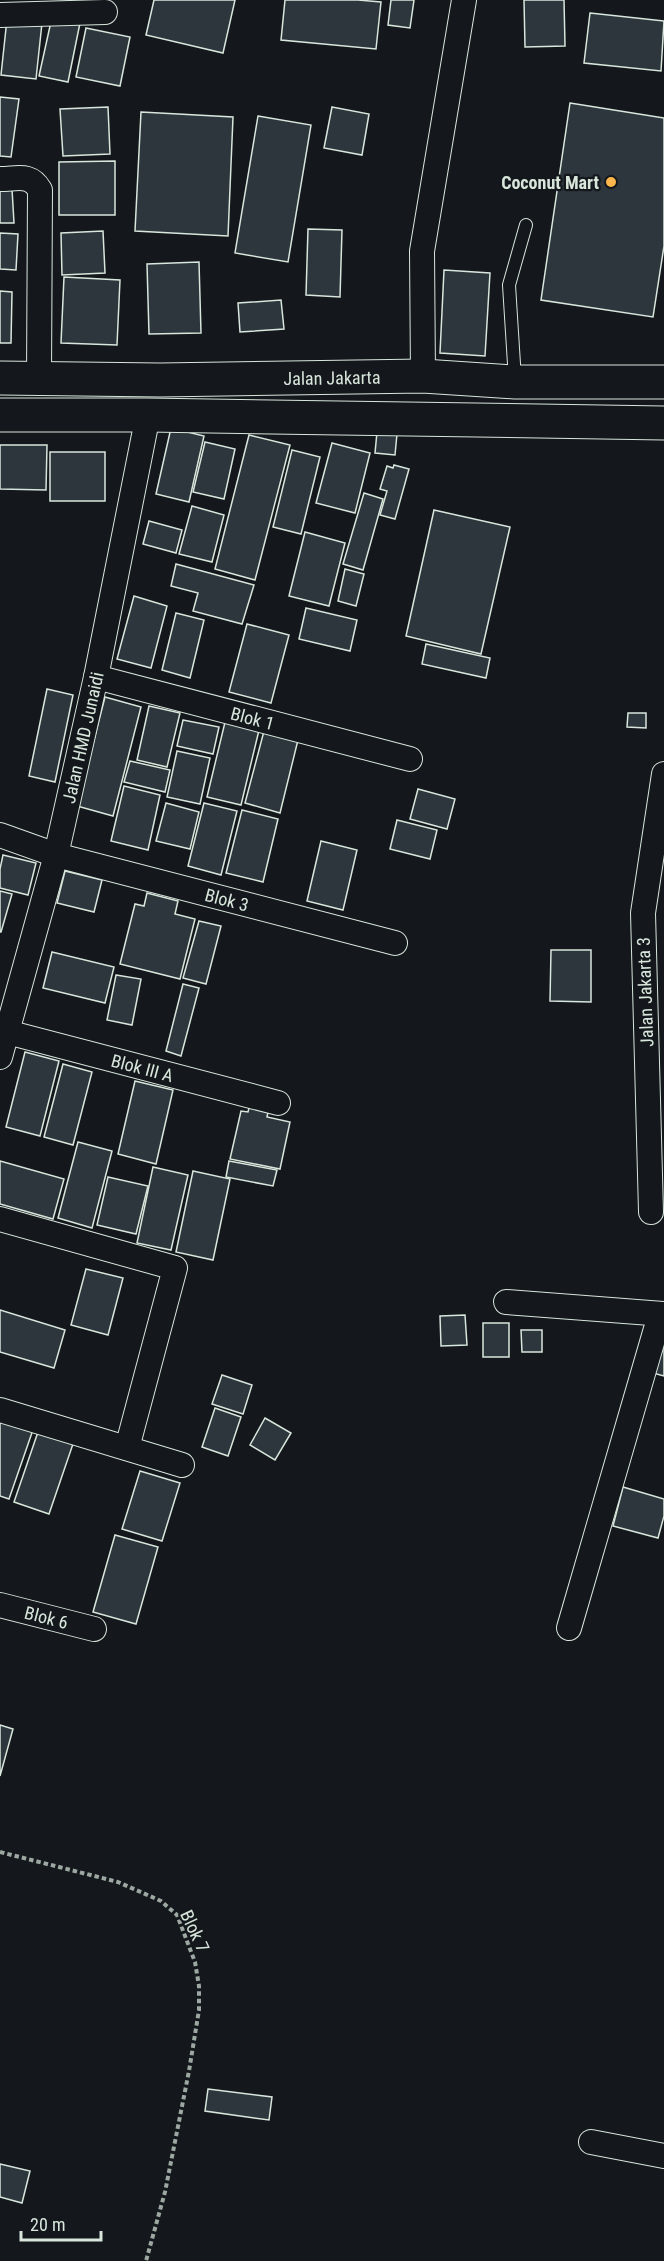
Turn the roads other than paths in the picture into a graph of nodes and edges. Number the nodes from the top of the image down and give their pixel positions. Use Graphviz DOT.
graph roads {
  1 [pos="464,0"];
  2 [pos="105,12"];
  3 [pos="0,15"];
  4 [pos="0,179"];
  5 [pos="526,225"];
  6 [pos="423,376"];
  7 [pos="0,378"];
  8 [pos="39,378"];
  9 [pos="515,382"];
  10 [pos="664,382"];
  11 [pos="0,415"];
  12 [pos="148,416"];
  13 [pos="664,423"];
  14 [pos="96,676"];
  15 [pos="410,759"];
  16 [pos="664,774"];
  17 [pos="0,835"];
  18 [pos="56,855"];
  19 [pos="395,943"];
  20 [pos="7,1032"];
  21 [pos="0,1057"];
  22 [pos="278,1103"];
  23 [pos="651,1212"];
  24 [pos="0,1219"];
  25 [pos="506,1302"];
  26 [pos="662,1314"];
  27 [pos="0,1410"];
  28 [pos="127,1448"];
  29 [pos="182,1465"];
  30 [pos="0,1605"];
  31 [pos="569,1628"];
  32 [pos="94,1629"];
  33 [pos="591,2142"];
  34 [pos="664,2156"];
  1 -- 6 [label="street"];
  2 -- 3 [label="street"];
  4 -- 8 [label="street"];
  5 -- 9 [label="lane"];
  6 -- 8 [label="main road, Jalan Jakarta"];
  6 -- 9 [label="main road, Jalan Jakarta"];
  7 -- 8 [label="main road, Jalan Jakarta"];
  9 -- 10 [label="main road, Jalan Jakarta"];
  11 -- 12 [label="main road"];
  12 -- 13 [label="main road"];
  12 -- 14 [label="street, Jalan HMD Junaidi"];
  14 -- 15 [label="street, Blok 1"];
  14 -- 18 [label="street, Jalan HMD Junaidi"];
  16 -- 23 [label="street, Jalan Jakarta 3"];
  17 -- 18 [label="street, Blok 3"];
  18 -- 19 [label="street, Blok 3"];
  18 -- 20 [label="street, Jalan HMD Junaidi"];
  20 -- 21 [label="street, Jalan HMD Junaidi"];
  20 -- 22 [label="street, Blok III A"];
  24 -- 28 [label="street"];
  25 -- 26 [label="street"];
  26 -- 31 [label="street"];
  27 -- 28 [label="street"];
  28 -- 29 [label="street"];
  30 -- 32 [label="street, Blok 6"];
  33 -- 34 [label="street"];
}
